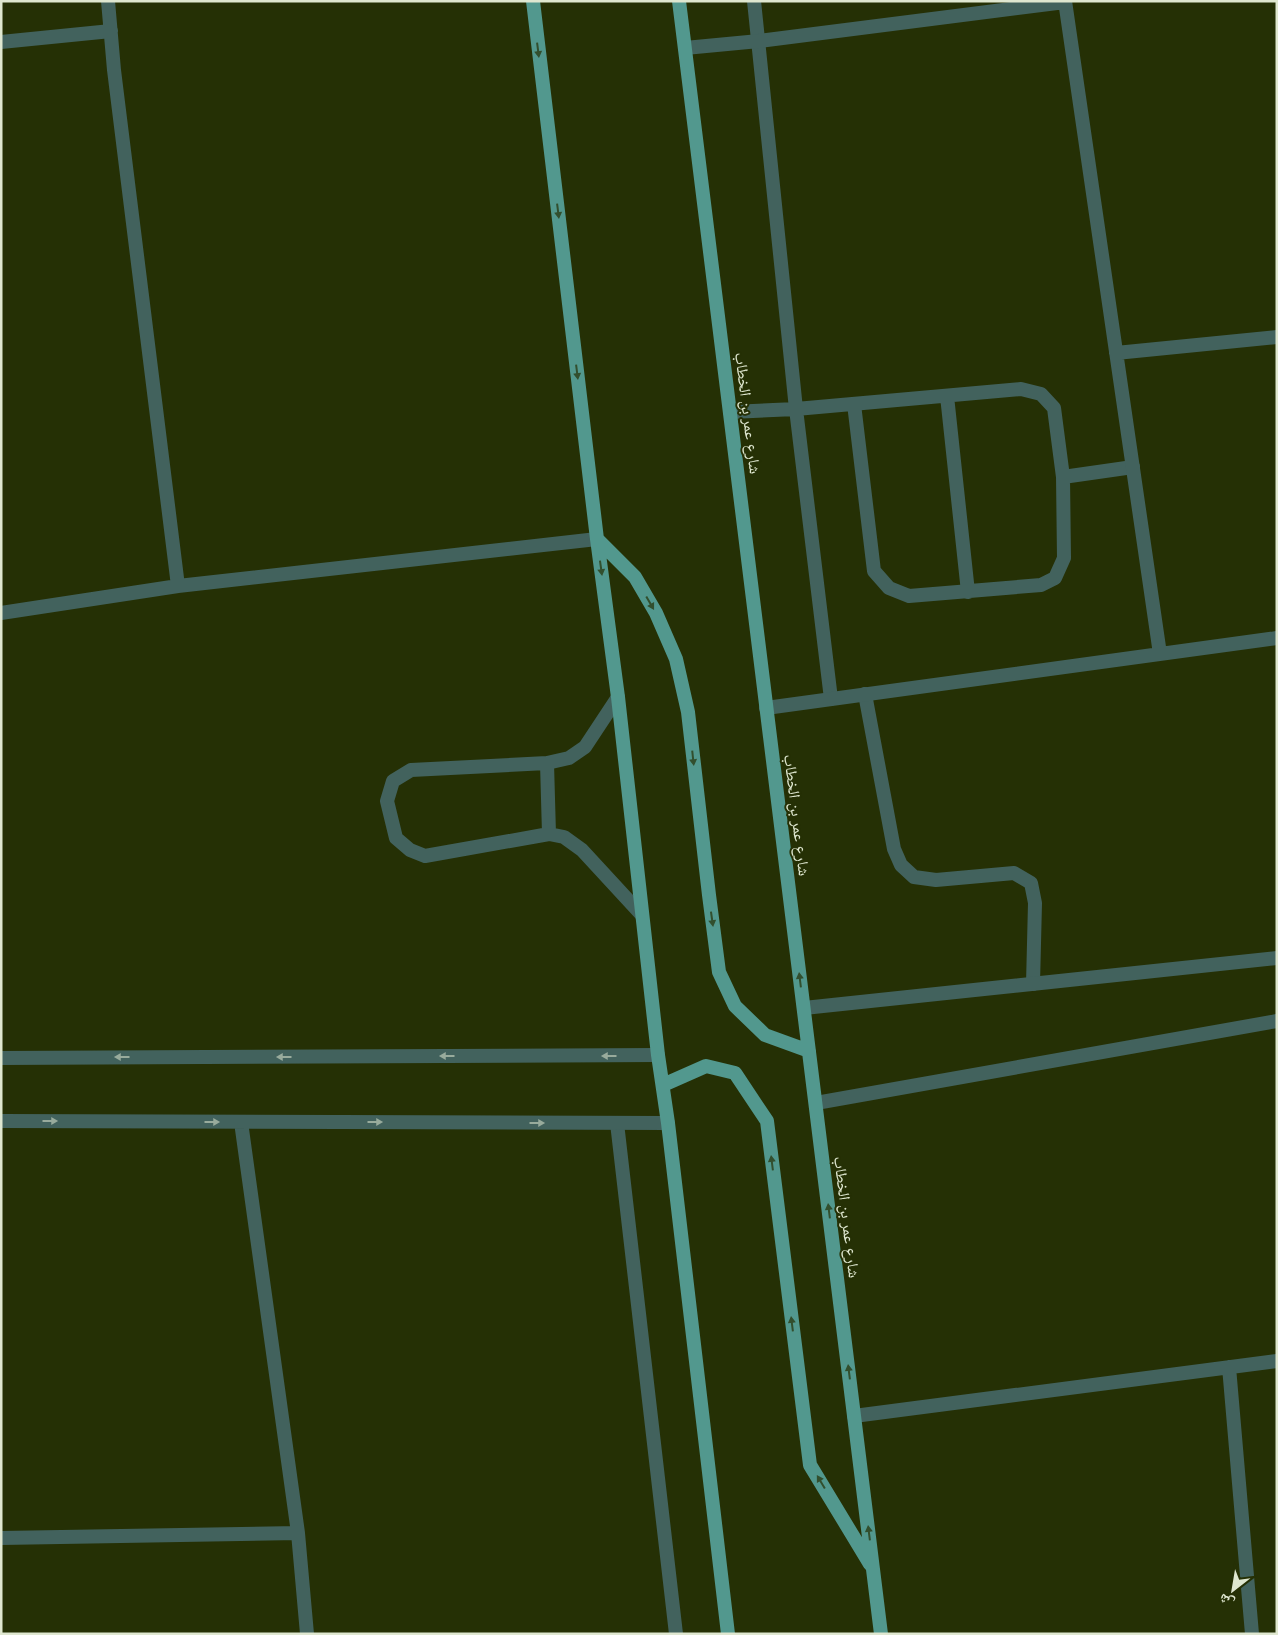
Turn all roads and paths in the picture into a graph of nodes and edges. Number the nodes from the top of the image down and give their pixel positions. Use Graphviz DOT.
graph roads {
  1 [pos="108,1"];
  2 [pos="533,1"];
  3 [pos="679,1"];
  4 [pos="754,1"];
  5 [pos="1065,1"];
  6 [pos="110,30"];
  7 [pos="759,41"];
  8 [pos="1,42"];
  9 [pos="685,48"];
  10 [pos="1277,337"];
  11 [pos="1116,353"];
  12 [pos="947,396"];
  13 [pos="854,404"];
  14 [pos="796,410"];
  15 [pos="730,412"];
  16 [pos="1133,467"];
  17 [pos="1062,477"];
  18 [pos="597,539"];
  19 [pos="178,586"];
  20 [pos="968,592"];
  21 [pos="1,613"];
  22 [pos="1277,638"];
  23 [pos="1160,654"];
  24 [pos="866,694"];
  25 [pos="618,697"];
  26 [pos="831,699"];
  27 [pos="766,708"];
  28 [pos="547,763"];
  29 [pos="549,834"];
  30 [pos="641,914"];
  31 [pos="1277,958"];
  32 [pos="1033,984"];
  33 [pos="804,1008"];
  34 [pos="1277,1021"];
  35 [pos="809,1051"];
  36 [pos="658,1056"];
  37 [pos="1,1058"];
  38 [pos="663,1085"];
  39 [pos="816,1103"];
  40 [pos="1,1121"];
  41 [pos="241,1122"];
  42 [pos="617,1123"];
  43 [pos="668,1124"];
  44 [pos="1277,1361"];
  45 [pos="1229,1367"];
  46 [pos="854,1416"];
  47 [pos="298,1533"];
  48 [pos="1,1538"];
  49 [pos="873,1569"];
  50 [pos="307,1634"];
  51 [pos="676,1634"];
  52 [pos="728,1634"];
  53 [pos="881,1634"];
  54 [pos="1252,1634"];
  1 -- 6 [label="street"];
  2 -- 18 [label="main road, one-way"];
  3 -- 9 [label="main road, شارع عمر بن الخطاب"];
  4 -- 7 [label="street"];
  5 -- 7 [label="street"];
  5 -- 11 [label="street"];
  6 -- 8 [label="street"];
  6 -- 19 [label="street"];
  7 -- 9 [label="street"];
  7 -- 14 [label="street"];
  9 -- 15 [label="main road, شارع عمر بن الخطاب"];
  10 -- 11 [label="street"];
  11 -- 16 [label="street"];
  12 -- 13 [label="street"];
  12 -- 17 [label="street"];
  12 -- 20 [label="street"];
  13 -- 14 [label="street"];
  13 -- 20 [label="street"];
  14 -- 15 [label="street"];
  14 -- 26 [label="street"];
  15 -- 27 [label="main road, شارع عمر بن الخطاب"];
  16 -- 17 [label="street"];
  16 -- 23 [label="street"];
  17 -- 20 [label="street"];
  18 -- 19 [label="street"];
  18 -- 25 [label="main road, one-way"];
  18 -- 35 [label="main road, one-way"];
  19 -- 21 [label="street"];
  22 -- 23 [label="street"];
  23 -- 24 [label="street"];
  24 -- 26 [label="street"];
  24 -- 32 [label="street"];
  25 -- 28 [label="street"];
  25 -- 30 [label="main road"];
  26 -- 27 [label="street"];
  33 -- 27 [label="main road, شارع عمر بن الخطاب, one-way"];
  28 -- 29 [label="street"];
  28 -- 29 [label="street"];
  29 -- 30 [label="street"];
  30 -- 36 [label="main road"];
  31 -- 32 [label="street"];
  32 -- 33 [label="street"];
  33 -- 35 [label="main road, شارع عمر بن الخطاب"];
  34 -- 39 [label="street"];
  35 -- 39 [label="main road, شارع عمر بن الخطاب"];
  36 -- 37 [label="street, one-way"];
  36 -- 38 [label="main road"];
  38 -- 43 [label="main road"];
  49 -- 38 [label="main road, one-way"];
  46 -- 39 [label="main road, شارع عمر بن الخطاب, one-way"];
  40 -- 41 [label="street, one-way"];
  41 -- 42 [label="street, one-way"];
  41 -- 47 [label="street"];
  42 -- 43 [label="street"];
  42 -- 51 [label="street"];
  43 -- 52 [label="main road"];
  44 -- 45 [label="street"];
  45 -- 46 [label="street"];
  45 -- 54 [label="street"];
  49 -- 46 [label="main road, شارع عمر بن الخطاب, one-way"];
  47 -- 48 [label="street"];
  47 -- 50 [label="street"];
  49 -- 53 [label="main road, شارع عمر بن الخطاب"];
}
